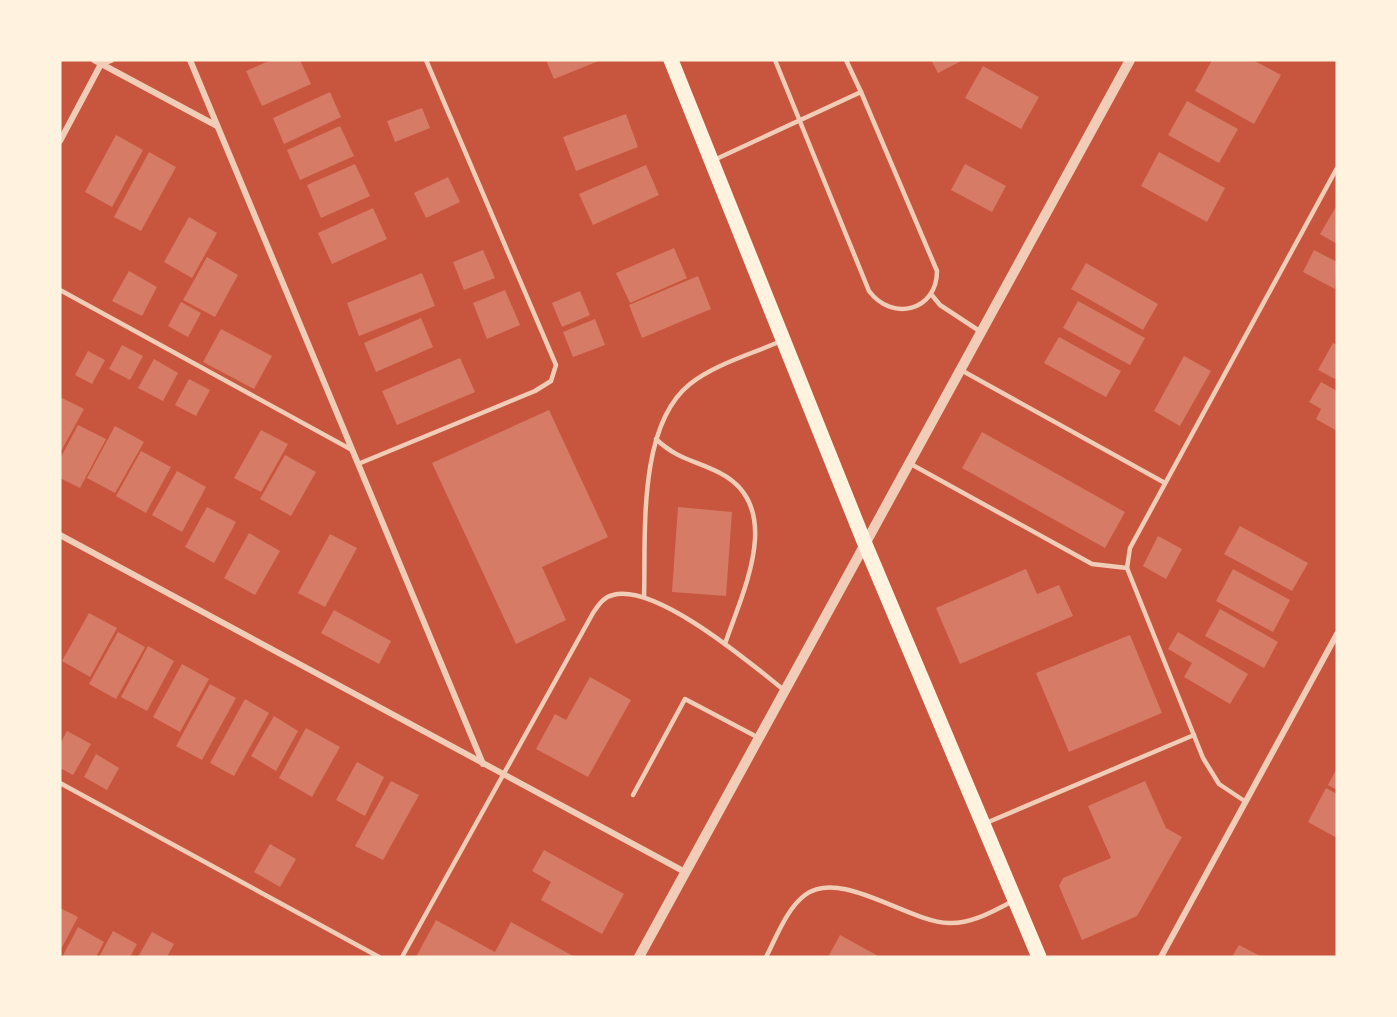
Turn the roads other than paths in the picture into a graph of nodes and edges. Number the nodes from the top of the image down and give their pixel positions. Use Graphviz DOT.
graph roads {
  1 [pos="94,60"];
  2 [pos="111,60"];
  3 [pos="190,60"];
  4 [pos="426,60"];
  5 [pos="671,60"];
  6 [pos="775,60"];
  7 [pos="846,60"];
  8 [pos="1130,60"];
  9 [pos="102,64"];
  10 [pos="861,92"];
  11 [pos="800,120"];
  12 [pos="217,127"];
  13 [pos="60,141"];
  14 [pos="712,161"];
  15 [pos="1337,168"];
  16 [pos="60,290"];
  17 [pos="930,294"];
  18 [pos="981,332"];
  19 [pos="784,340"];
  20 [pos="961,370"];
  21 [pos="656,439"];
  22 [pos="352,450"];
  23 [pos="909,463"];
  24 [pos="358,464"];
  25 [pos="1166,483"];
  26 [pos="60,535"];
  27 [pos="865,544"];
  28 [pos="1127,568"];
  29 [pos="644,597"];
  30 [pos="1337,634"];
  31 [pos="725,644"];
  32 [pos="785,690"];
  33 [pos="1194,735"];
  34 [pos="759,738"];
  35 [pos="483,764"];
  36 [pos="502,774"];
  37 [pos="60,783"];
  38 [pos="633,795"];
  39 [pos="1246,802"];
  40 [pos="983,824"];
  41 [pos="685,872"];
  42 [pos="1016,900"];
  43 [pos="379,957"];
  44 [pos="402,957"];
  45 [pos="639,957"];
  46 [pos="766,957"];
  47 [pos="1039,957"];
  48 [pos="1161,957"];
  1 -- 9 [label="street"];
  2 -- 9 [label="street"];
  3 -- 12 [label="street"];
  4 -- 24 [label="lane"];
  5 -- 14 [label="main road"];
  6 -- 11 [label="lane"];
  7 -- 10 [label="lane"];
  8 -- 18 [label="street"];
  9 -- 12 [label="street"];
  9 -- 13 [label="street"];
  10 -- 11 [label="lane"];
  10 -- 17 [label="lane"];
  11 -- 14 [label="lane"];
  11 -- 17 [label="lane"];
  12 -- 22 [label="street"];
  14 -- 19 [label="main road"];
  15 -- 25 [label="lane"];
  16 -- 22 [label="lane"];
  17 -- 18 [label="lane"];
  18 -- 20 [label="street"];
  19 -- 21 [label="lane"];
  19 -- 27 [label="main road"];
  20 -- 23 [label="street"];
  20 -- 25 [label="lane"];
  21 -- 29 [label="lane"];
  21 -- 31 [label="lane"];
  22 -- 24 [label="street"];
  23 -- 27 [label="street"];
  23 -- 28 [label="lane"];
  24 -- 35 [label="street"];
  25 -- 28 [label="lane"];
  26 -- 35 [label="street"];
  27 -- 32 [label="street"];
  27 -- 40 [label="main road"];
  28 -- 33 [label="lane"];
  29 -- 31 [label="lane"];
  29 -- 36 [label="lane"];
  30 -- 39 [label="street"];
  31 -- 32 [label="lane"];
  32 -- 34 [label="street"];
  33 -- 39 [label="lane"];
  33 -- 40 [label="lane"];
  34 -- 38 [label="lane"];
  34 -- 41 [label="street"];
  35 -- 36 [label="street"];
  36 -- 41 [label="street"];
  36 -- 44 [label="lane"];
  37 -- 43 [label="lane"];
  39 -- 48 [label="street"];
  40 -- 42 [label="main road"];
  41 -- 45 [label="street"];
  42 -- 46 [label="lane"];
  42 -- 47 [label="main road"];
}
